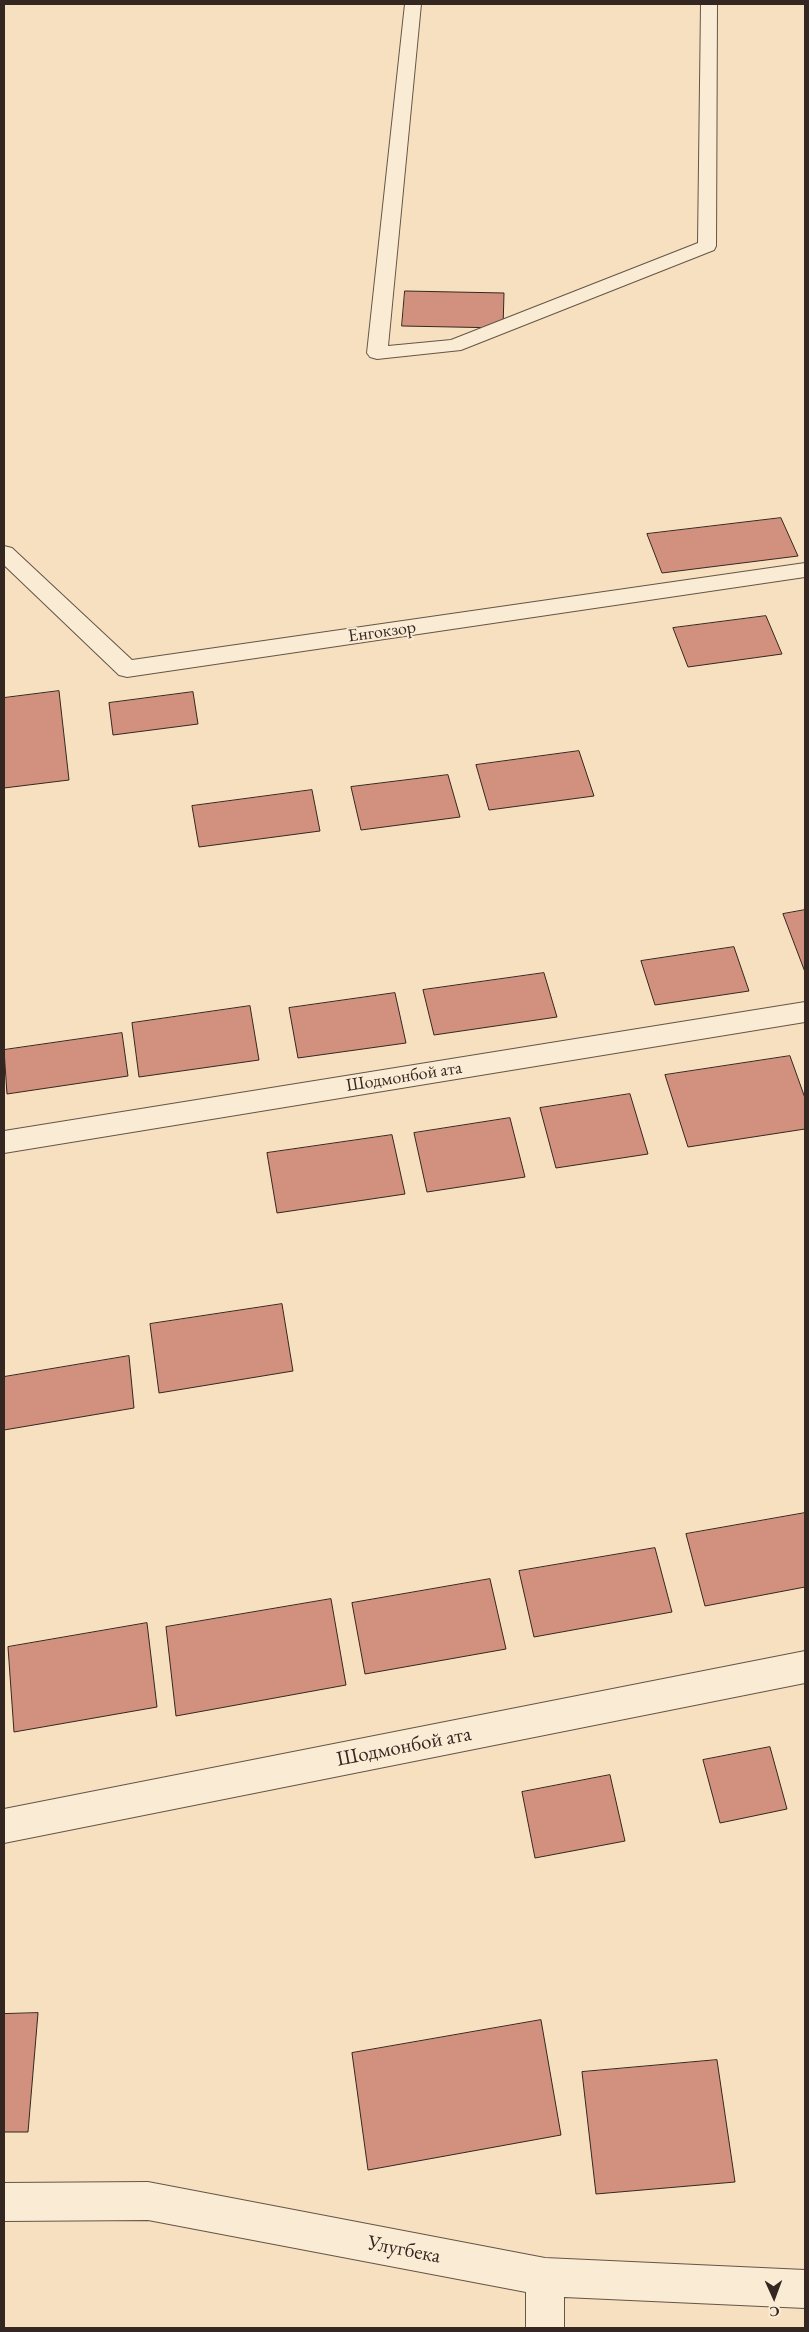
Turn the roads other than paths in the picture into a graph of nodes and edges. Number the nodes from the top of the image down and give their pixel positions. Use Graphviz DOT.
graph roads {
  1 [pos="413,4"];
  2 [pos="709,4"];
  3 [pos="4,552"];
  4 [pos="805,570"];
  5 [pos="805,1012"];
  6 [pos="4,1142"];
  7 [pos="805,1668"];
  8 [pos="4,1826"];
  9 [pos="4,2202"];
  10 [pos="545,2277"];
  11 [pos="805,2289"];
  12 [pos="545,2328"];
  1 -- 2 [label="street"];
  3 -- 4 [label="street, Енгокзор"];
  5 -- 6 [label="street, Шодмонбой ата"];
  7 -- 8 [label="street, Шодмонбой ата"];
  9 -- 10 [label="street, Улугбека"];
  10 -- 11 [label="street, Улугбека"];
  10 -- 12 [label="street"];
}
